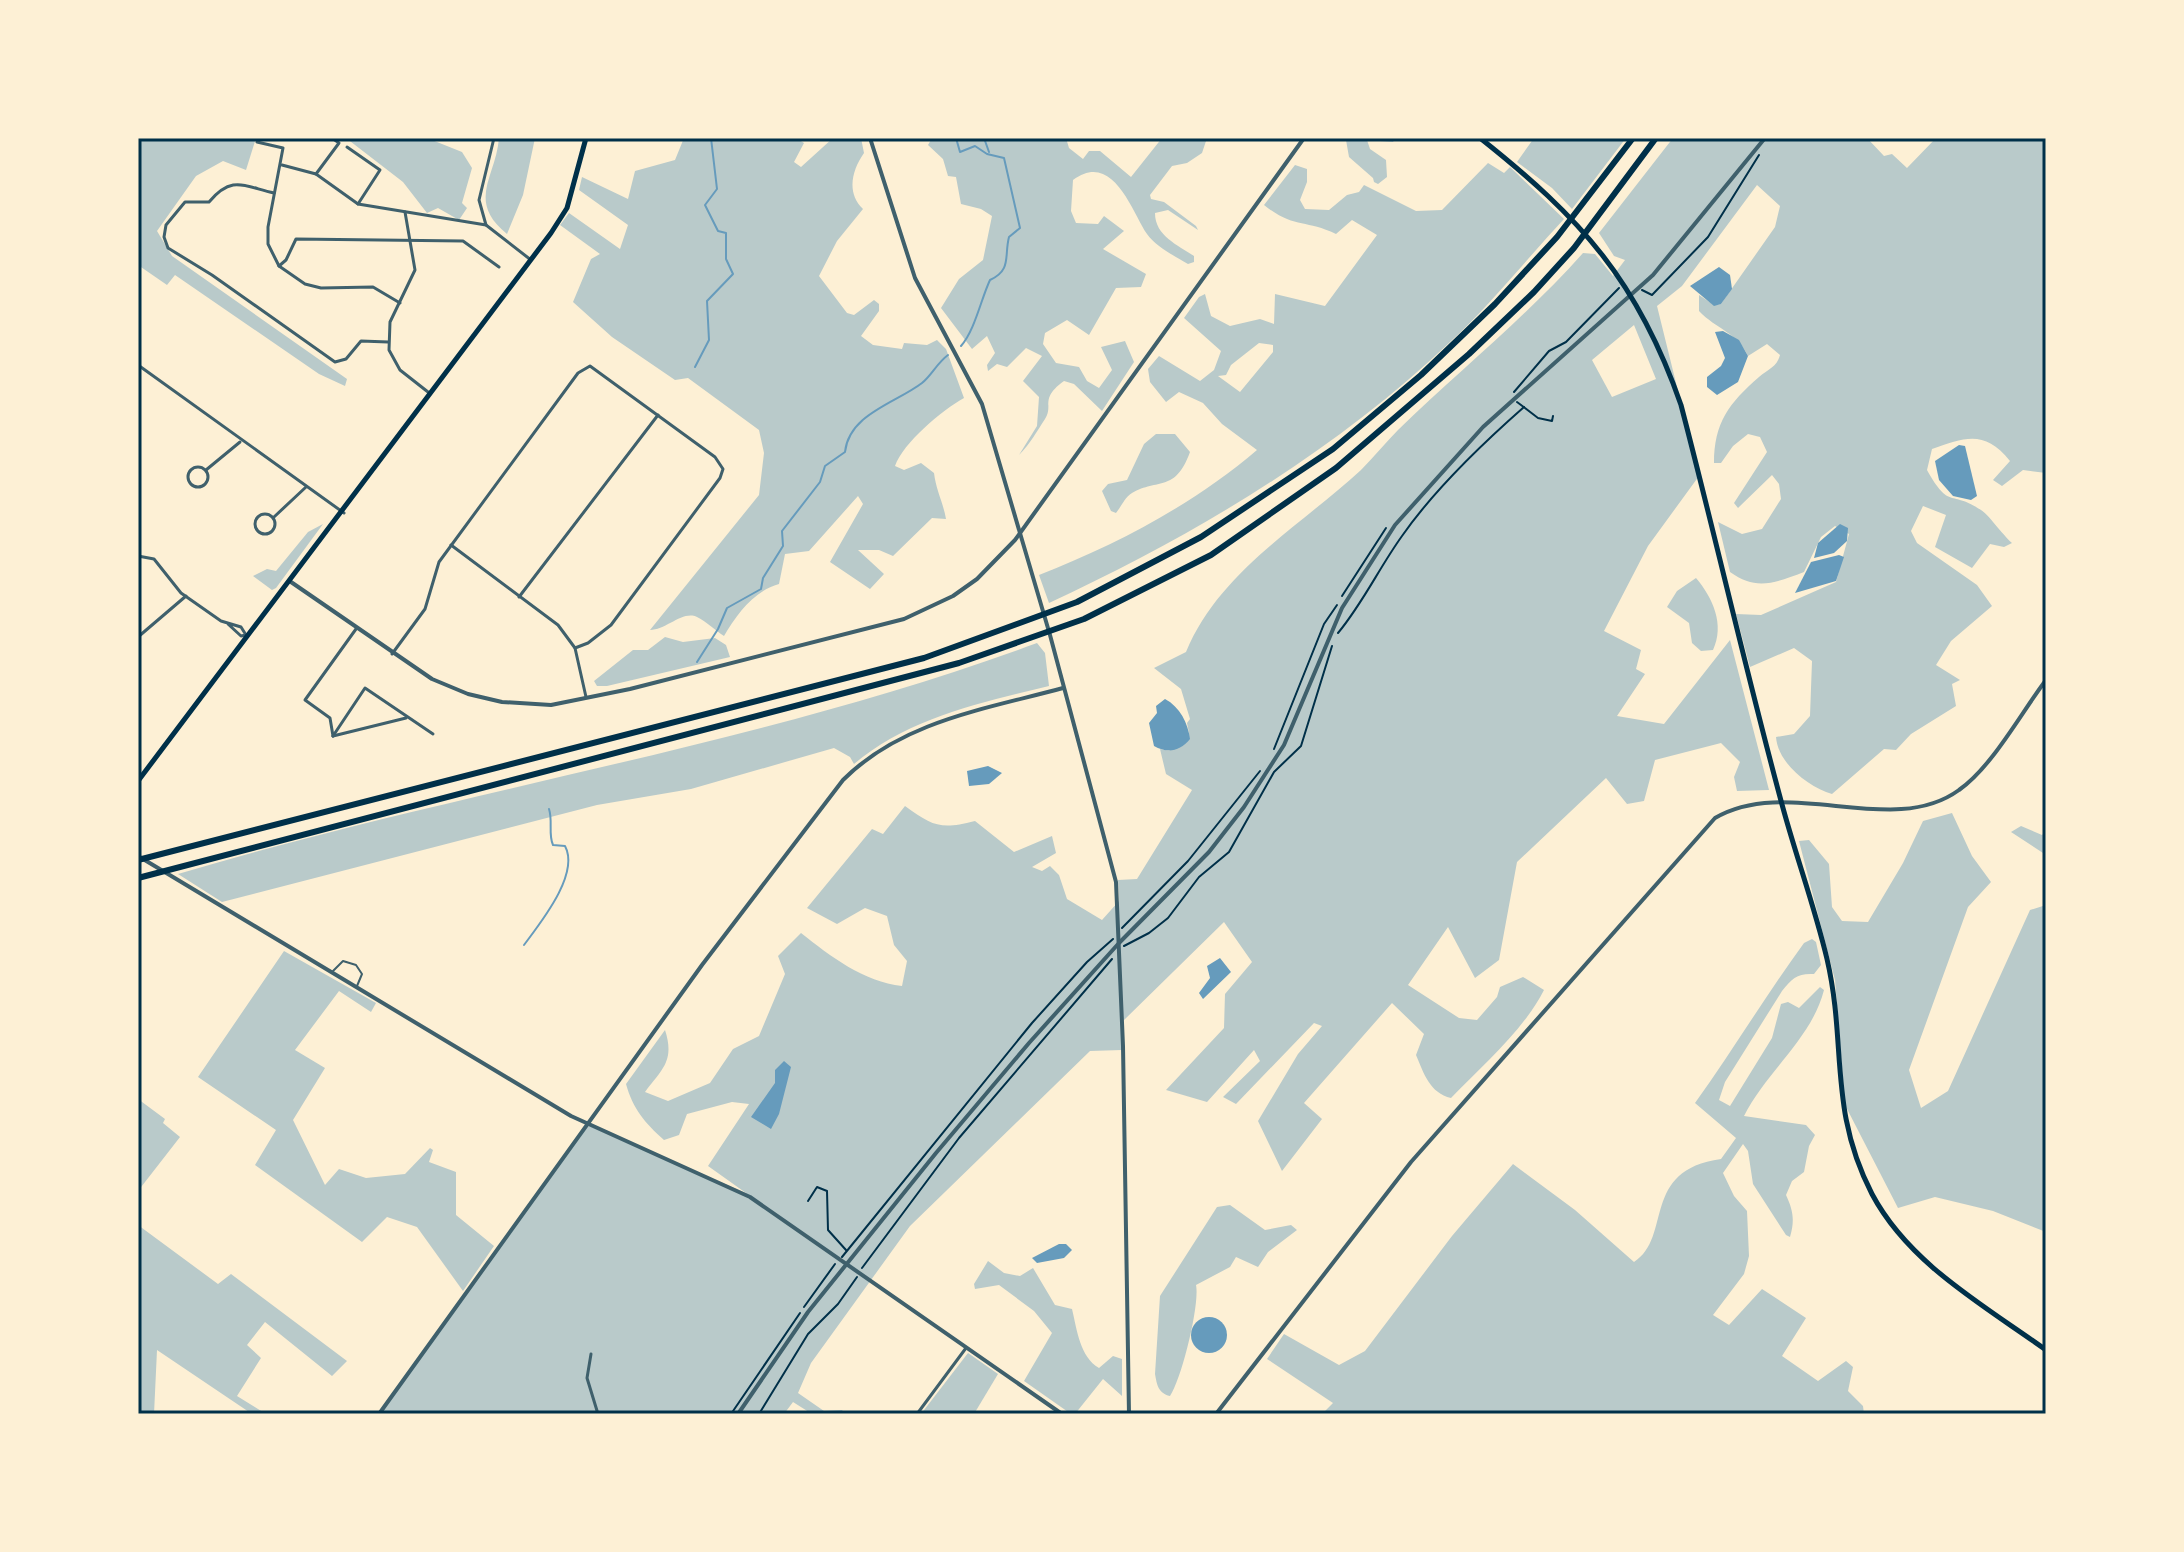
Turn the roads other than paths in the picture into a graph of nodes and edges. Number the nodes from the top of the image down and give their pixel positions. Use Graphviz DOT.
graph roads {
  1 [pos="332,138"];
  2 [pos="494,138"];
  3 [pos="586,138"];
  4 [pos="870,138"];
  5 [pos="1304,138"];
  6 [pos="1480,138"];
  7 [pos="1633,138"];
  8 [pos="1656,138"];
  9 [pos="1765,138"];
  10 [pos="257,142"];
  11 [pos="347,147"];
  12 [pos="282,165"];
  13 [pos="316,174"];
  14 [pos="274,193"];
  15 [pos="358,204"];
  16 [pos="405,212"];
  17 [pos="486,225"];
  18 [pos="409,239"];
  19 [pos="531,260"];
  20 [pos="279,266"];
  21 [pos="499,267"];
  22 [pos="1632,295"];
  23 [pos="400,303"];
  24 [pos="388,342"];
  25 [pos="138,365"];
  26 [pos="430,393"];
  27 [pos="658,415"];
  28 [pos="242,441"];
  29 [pos="206,470"];
  30 [pos="306,487"];
  31 [pos="344,513"];
  32 [pos="273,518"];
  33 [pos="1020,532"];
  34 [pos="451,545"];
  35 [pos="138,556"];
  36 [pos="291,582"];
  37 [pos="186,596"];
  38 [pos="519,597"];
  39 [pos="356,629"];
  40 [pos="247,636"];
  41 [pos="138,637"];
  42 [pos="575,648"];
  43 [pos="392,654"];
  44 [pos="2046,680"];
  45 [pos="1063,688"];
  46 [pos="587,699"];
  47 [pos="406,718"];
  48 [pos="433,734"];
  49 [pos="333,736"];
  50 [pos="138,781"];
  51 [pos="1781,802"];
  52 [pos="138,858"];
  53 [pos="141,877"];
  54 [pos="1119,943"];
  55 [pos="332,973"];
  56 [pos="357,987"];
  57 [pos="588,1125"];
  58 [pos="846,1263"];
  59 [pos="966,1348"];
  60 [pos="2046,1350"];
  61 [pos="591,1354"];
  62 [pos="379,1414"];
  63 [pos="598,1414"];
  64 [pos="738,1414"];
  65 [pos="917,1414"];
  66 [pos="1062,1414"];
  67 [pos="1129,1414"];
  68 [pos="1216,1414"];
  1 -- 13 [label="street"];
  2 -- 17 [label="street"];
  3 -- 19 [label="main road"];
  4 -- 33 [label="street"];
  5 -- 33 [label="street"];
  6 -- 22 [label="main road"];
  7 -- 52 [label="highway"];
  8 -- 53 [label="highway"];
  9 -- 22 [label="street"];
  10 -- 12 [label="street"];
  11 -- 15 [label="street"];
  12 -- 13 [label="street"];
  12 -- 14 [label="street"];
  13 -- 15 [label="street"];
  14 -- 20 [label="street"];
  14 -- 24 [label="street"];
  15 -- 16 [label="street"];
  16 -- 17 [label="street"];
  16 -- 18 [label="street"];
  17 -- 19 [label="street"];
  18 -- 20 [label="street"];
  18 -- 21 [label="street"];
  18 -- 23 [label="street"];
  19 -- 26 [label="main road"];
  20 -- 23 [label="street"];
  22 -- 51 [label="main road"];
  22 -- 54 [label="street"];
  23 -- 24 [label="street"];
  24 -- 26 [label="street"];
  25 -- 28 [label="street"];
  26 -- 31 [label="main road"];
  27 -- 34 [label="street"];
  27 -- 38 [label="street"];
  27 -- 42 [label="street"];
  28 -- 29 [label="street"];
  28 -- 30 [label="street"];
  29 -- 29 [label="street"];
  30 -- 31 [label="street"];
  30 -- 32 [label="street"];
  31 -- 36 [label="main road"];
  32 -- 32 [label="street"];
  33 -- 45 [label="street"];
  33 -- 46 [label="street"];
  34 -- 38 [label="street"];
  34 -- 43 [label="street"];
  35 -- 37 [label="street"];
  36 -- 39 [label="street"];
  36 -- 40 [label="main road"];
  37 -- 40 [label="street"];
  37 -- 41 [label="street"];
  38 -- 42 [label="street"];
  39 -- 43 [label="street"];
  39 -- 49 [label="street"];
  40 -- 50 [label="main road"];
  42 -- 46 [label="street"];
  43 -- 46 [label="street"];
  44 -- 51 [label="street"];
  45 -- 54 [label="street"];
  45 -- 57 [label="street"];
  47 -- 48 [label="street"];
  47 -- 49 [label="street"];
  47 -- 49 [label="street"];
  51 -- 60 [label="main road"];
  51 -- 68 [label="street"];
  52 -- 55 [label="street"];
  54 -- 58 [label="street"];
  54 -- 67 [label="street"];
  55 -- 56 [label="street"];
  55 -- 56 [label="lane"];
  56 -- 57 [label="street"];
  57 -- 58 [label="street"];
  57 -- 62 [label="street"];
  58 -- 59 [label="street"];
  58 -- 64 [label="street"];
  59 -- 65 [label="street"];
  59 -- 66 [label="street"];
  61 -- 63 [label="street"];
}
